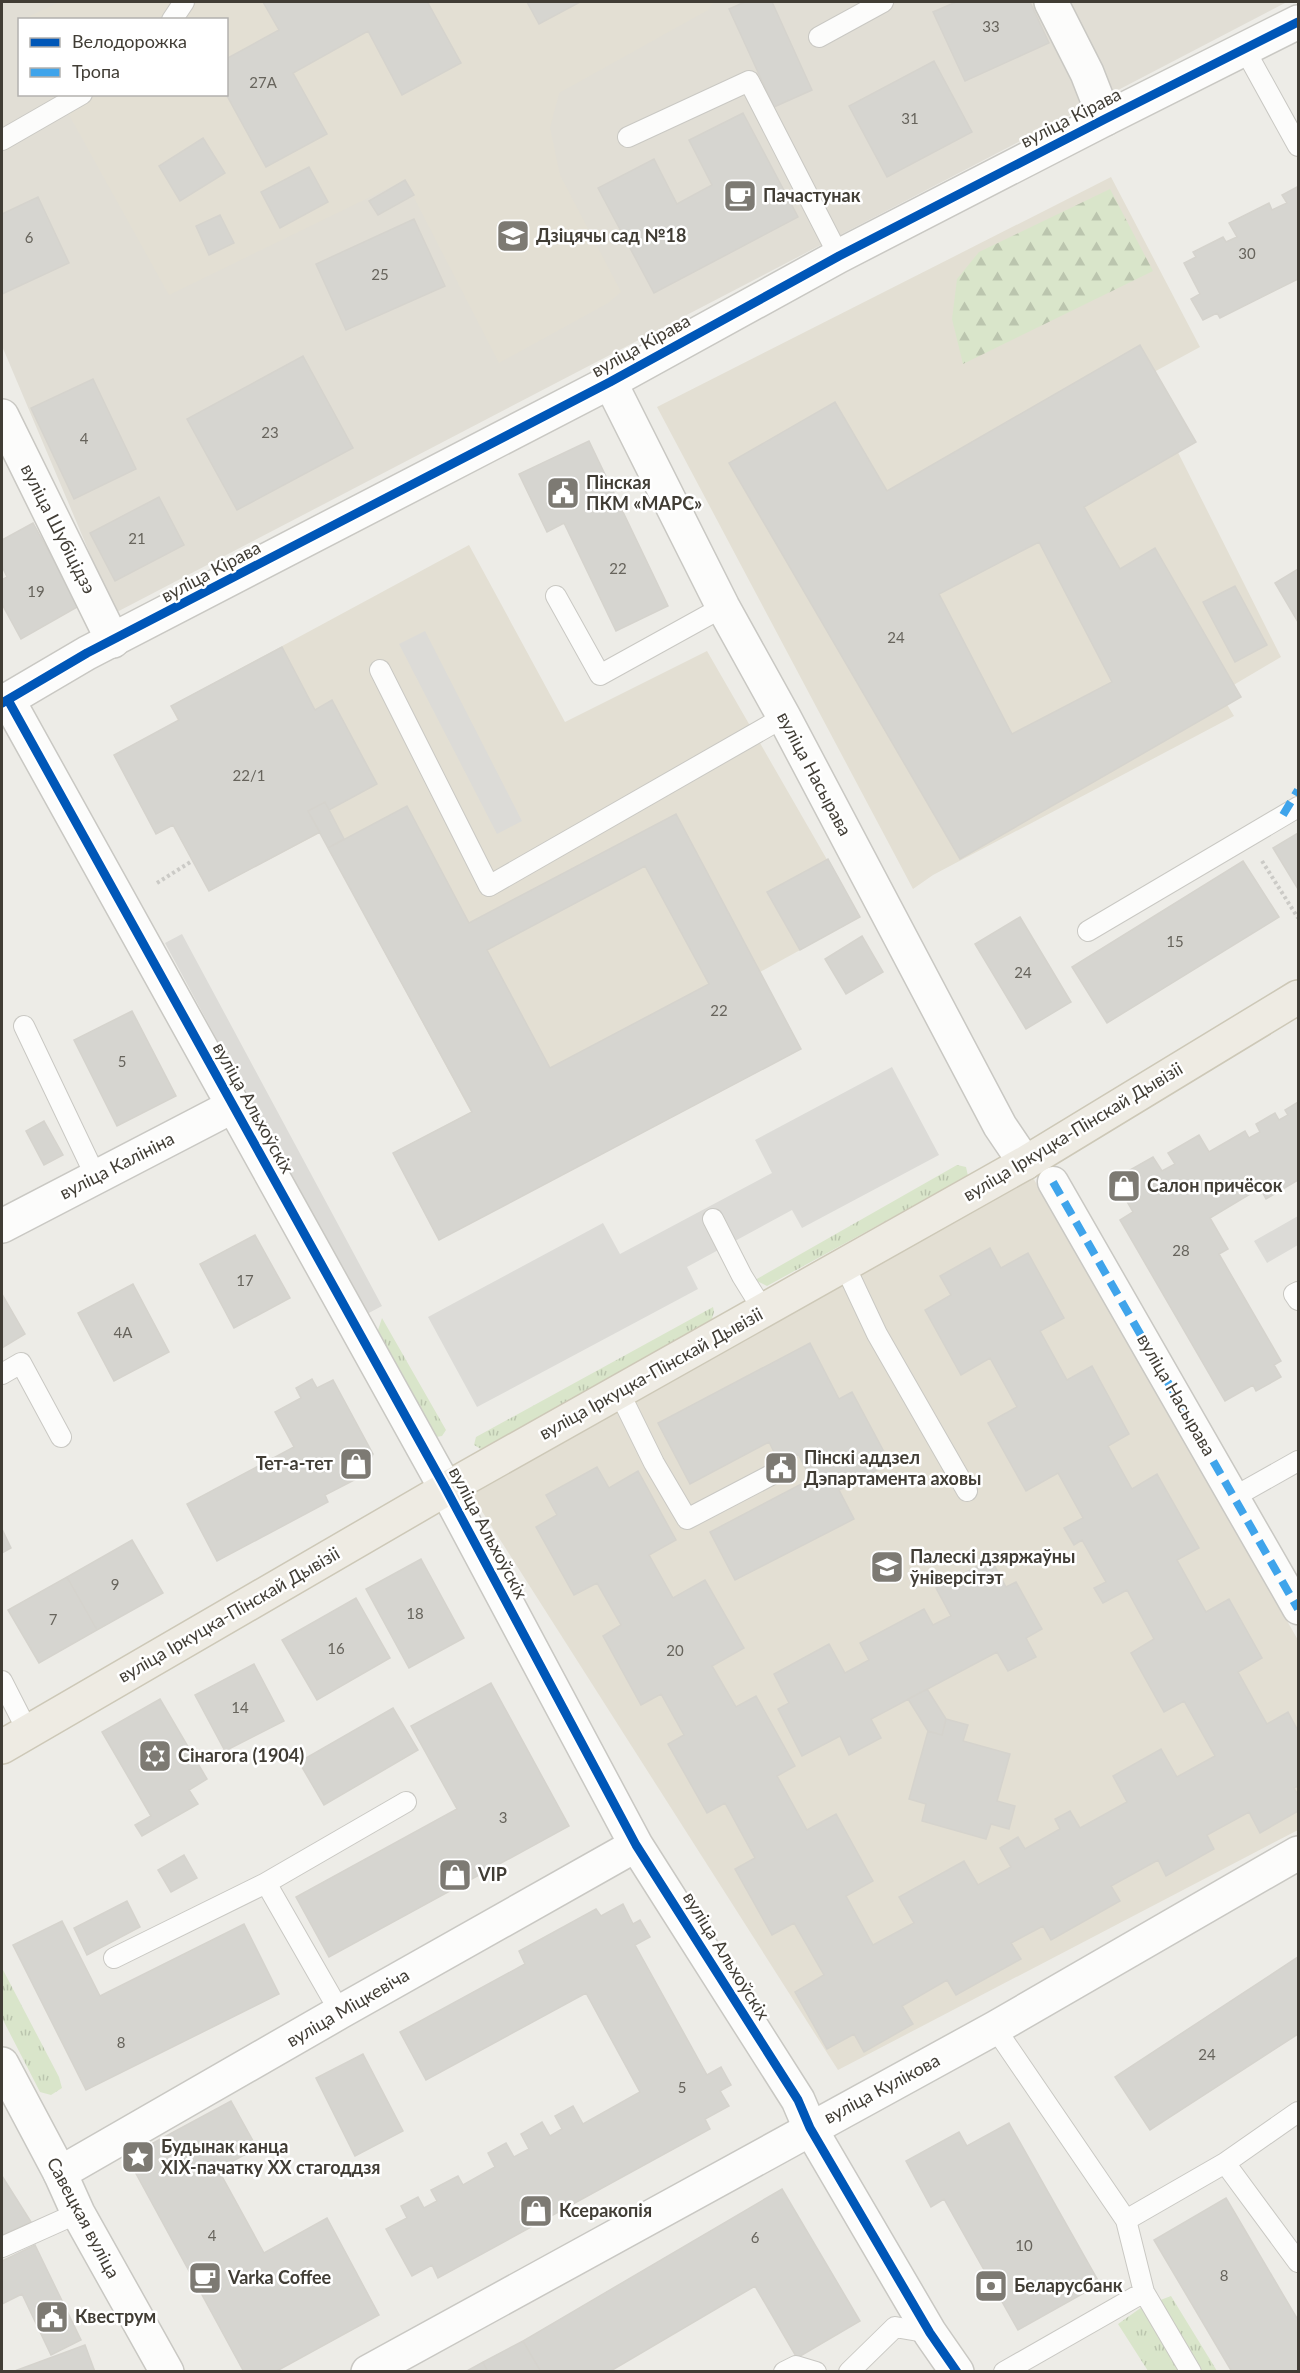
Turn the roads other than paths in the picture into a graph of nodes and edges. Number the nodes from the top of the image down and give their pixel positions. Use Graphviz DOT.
graph roads {
  1 [pos="184,2"];
  2 [pos="883,2"];
  3 [pos="1051,2"];
  4 [pos="173,18"];
  5 [pos="1299,22"];
  6 [pos="819,37"];
  7 [pos="1245,50"];
  8 [pos="79,96"];
  9 [pos="1105,119"];
  10 [pos="628,137"];
  11 [pos="2,140"];
  12 [pos="1299,146"];
  13 [pos="839,256"];
  14 [pos="610,382"];
  15 [pos="2,416"];
  16 [pos="556,596"];
  17 [pos="723,607"];
  18 [pos="113,641"];
  19 [pos="380,670"];
  20 [pos="4,702"];
  21 [pos="784,717"];
  22 [pos="1299,807"];
  23 [pos="1088,931"];
  24 [pos="1299,997"];
  25 [pos="24,1026"];
  26 [pos="233,1106"];
  27 [pos="1025,1163"];
  28 [pos="96,1177"];
  29 [pos="1053,1182"];
  30 [pos="5,1217"];
  31 [pos="713,1219"];
  32 [pos="844,1264"];
  33 [pos="1299,1292"];
  34 [pos="1299,1300"];
  35 [pos="763,1310"];
  36 [pos="2,1374"];
  37 [pos="619,1392"];
  38 [pos="61,1437"];
  39 [pos="1299,1461"];
  40 [pos="771,1475"];
  41 [pos="446,1489"];
  42 [pos="967,1491"];
  43 [pos="1234,1497"];
  44 [pos="1299,1609"];
  45 [pos="2,1681"];
  46 [pos="15,1740"];
  47 [pos="406,1802"];
  48 [pos="636,1845"];
  49 [pos="1299,1853"];
  50 [pos="266,1883"];
  51 [pos="114,1958"];
  52 [pos="340,2012"];
  53 [pos="995,2028"];
  54 [pos="4,2074"];
  55 [pos="1299,2112"];
  56 [pos="810,2128"];
  57 [pos="1225,2163"];
  58 [pos="60,2173"];
  59 [pos="78,2213"];
  60 [pos="1126,2220"];
  61 [pos="2,2247"];
  62 [pos="1299,2262"];
  63 [pos="1144,2292"];
  64 [pos="930,2333"];
  65 [pos="167,2372"];
  66 [pos="368,2372"];
  67 [pos="784,2372"];
  68 [pos="816,2372"];
  69 [pos="849,2372"];
  70 [pos="957,2372"];
  71 [pos="1004,2372"];
  72 [pos="1191,2372"];
  1 -- 4 [label="lane"];
  2 -- 6 [label="lane"];
  3 -- 9 [label="street"];
  5 -- 7 [label="street, вуліца Кірава"];
  7 -- 9 [label="street, вуліца Кірава"];
  7 -- 12 [label="lane"];
  8 -- 11 [label="lane"];
  9 -- 13 [label="street, вуліца Кірава"];
  10 -- 13 [label="lane"];
  13 -- 14 [label="street, вуліца Кірава"];
  14 -- 17 [label="street, вуліца Насырава"];
  14 -- 18 [label="street, вуліца Кірава"];
  15 -- 18 [label="street, вуліца Шубіцідзэ"];
  16 -- 17 [label="lane"];
  17 -- 21 [label="street, вуліца Насырава"];
  18 -- 20 [label="street, вуліца Кірава"];
  19 -- 21 [label="lane"];
  20 -- 26 [label="street, вуліца Альхоўскіх"];
  21 -- 27 [label="street, вуліца Насырава"];
  22 -- 23 [label="lane"];
  24 -- 27 [label="main road, вуліца Іркуцка-Пінскай Дывізіі"];
  25 -- 28 [label="lane"];
  26 -- 28 [label="street, вуліца Калініна"];
  26 -- 41 [label="street, вуліца Альхоўскіх"];
  27 -- 32 [label="main road, вуліца Іркуцка-Пінскай Дывізіі"];
  28 -- 30 [label="street, вуліца Калініна"];
  29 -- 43 [label="street, вуліца Насырава"];
  31 -- 35 [label="lane"];
  32 -- 35 [label="main road, вуліца Іркуцка-Пінскай Дывізіі"];
  32 -- 42 [label="lane"];
  33 -- 34 [label="lane"];
  35 -- 37 [label="main road, вуліца Іркуцка-Пінскай Дывізіі"];
  36 -- 38 [label="lane"];
  37 -- 40 [label="lane"];
  37 -- 41 [label="main road, вуліца Іркуцка-Пінскай Дывізіі"];
  39 -- 43 [label="lane"];
  41 -- 46 [label="main road, вуліца Іркуцка-Пінскай Дывізіі"];
  41 -- 48 [label="street, вуліца Альхоўскіх"];
  43 -- 44 [label="street, вуліца Насырава"];
  45 -- 46 [label="lane"];
  47 -- 50 [label="lane"];
  48 -- 52 [label="street, вуліца Міцкевіча"];
  48 -- 56 [label="street, вуліца Альхоўскіх"];
  49 -- 53 [label="street, вуліца Кулікова"];
  50 -- 51 [label="lane"];
  50 -- 52 [label="lane"];
  52 -- 58 [label="street, вуліца Міцкевіча"];
  53 -- 56 [label="street, вуліца Кулікова"];
  53 -- 60 [label="lane"];
  54 -- 58 [label="street, Савецкая вуліца"];
  55 -- 57 [label="lane"];
  56 -- 64 [label="street, вуліца Альхоўскіх"];
  56 -- 66 [label="street, вуліца Кулікова"];
  57 -- 60 [label="lane"];
  57 -- 62 [label="lane"];
  58 -- 59 [label="street, Савецкая вуліца"];
  59 -- 61 [label="lane"];
  59 -- 65 [label="street, Савецкая вуліца"];
  60 -- 63 [label="lane"];
  63 -- 71 [label="lane"];
  63 -- 72 [label="lane"];
  64 -- 69 [label="lane"];
  64 -- 70 [label="street, вуліца Альхоўскіх"];
  67 -- 68 [label="lane"];
}
